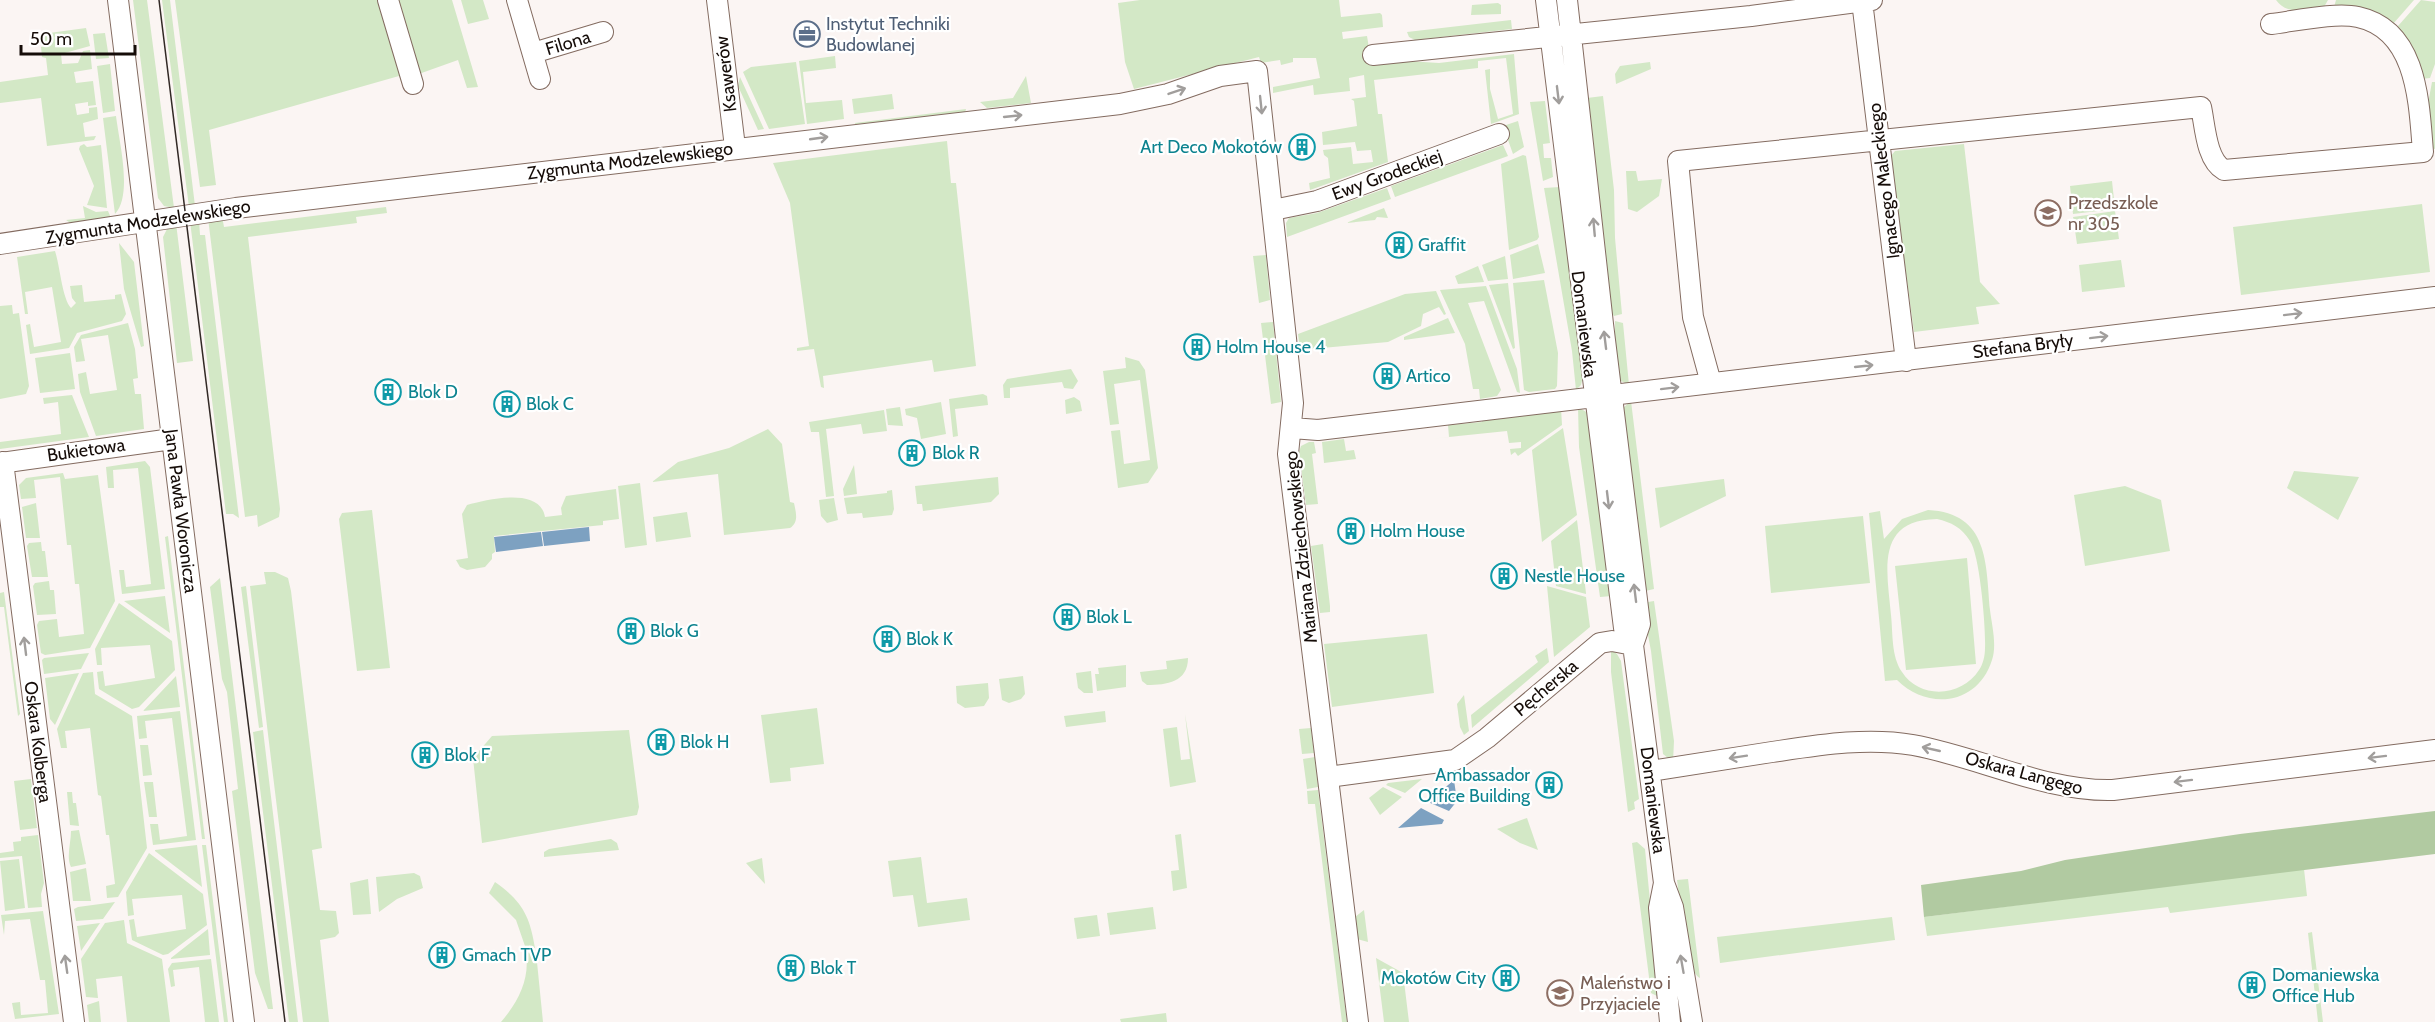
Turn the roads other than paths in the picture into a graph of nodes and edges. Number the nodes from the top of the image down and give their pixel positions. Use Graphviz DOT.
graph roads {
  1 [pos="118,0"];
  2 [pos="388,0"];
  3 [pos="517,0"];
  4 [pos="717,0"];
  5 [pos="1546,0"];
  6 [pos="1567,0"];
  7 [pos="1867,1"];
  8 [pos="2271,24"];
  9 [pos="603,32"];
  10 [pos="1571,34"];
  11 [pos="1551,37"];
  12 [pos="533,53"];
  13 [pos="1373,55"];
  14 [pos="1257,71"];
  15 [pos="540,79"];
  16 [pos="413,84"];
  17 [pos="1500,134"];
  18 [pos="1880,140"];
  19 [pos="735,147"];
  20 [pos="1273,210"];
  21 [pos="145,221"];
  22 [pos="0,244"];
  23 [pos="2435,297"];
  24 [pos="1906,361"];
  25 [pos="1711,383"];
  26 [pos="1603,396"];
  27 [pos="1292,428"];
  28 [pos="172,438"];
  29 [pos="1,463"];
  30 [pos="1633,645"];
  31 [pos="2435,750"];
  32 [pos="1650,771"];
  33 [pos="1328,777"];
  34 [pos="1664,883"];
  35 [pos="74,1022"];
  36 [pos="244,1022"];
  37 [pos="1358,1022"];
  38 [pos="1670,1022"];
  39 [pos="1692,1022"];
  1 -- 21 [label="street, Jana Pawła Woronicza"];
  2 -- 16 [label="street"];
  3 -- 12 [label="street"];
  4 -- 19 [label="street, Ksawerów"];
  5 -- 11 [label="street, Domaniewska"];
  6 -- 10 [label="street, Domaniewska"];
  7 -- 10 [label="street"];
  7 -- 18 [label="street, Ignacego Maleckiego"];
  8 -- 18 [label="street"];
  9 -- 12 [label="street, Filona"];
  10 -- 11 [label="street"];
  26 -- 10 [label="street, Domaniewska, one-way"];
  11 -- 13 [label="street"];
  11 -- 26 [label="street, Domaniewska, one-way"];
  12 -- 15 [label="street"];
  19 -- 14 [label="street, Zygmunta Modzelewskiego, one-way"];
  14 -- 20 [label="street, Mariana Zdziechowskiego, one-way"];
  17 -- 20 [label="street, Ewy Grodeckiej"];
  18 -- 24 [label="street, Ignacego Maleckiego"];
  18 -- 25 [label="street"];
  19 -- 21 [label="street, Zygmunta Modzelewskiego"];
  20 -- 27 [label="street, Mariana Zdziechowskiego"];
  21 -- 22 [label="street, Zygmunta Modzelewskiego"];
  21 -- 28 [label="street, Jana Pawła Woronicza"];
  24 -- 23 [label="street, Stefana Bryły, one-way"];
  25 -- 24 [label="street, Stefana Bryły, one-way"];
  26 -- 25 [label="street, Stefana Bryły, one-way"];
  26 -- 27 [label="street, Stefana Bryły"];
  26 -- 30 [label="street, Domaniewska"];
  27 -- 33 [label="street, Mariana Zdziechowskiego"];
  28 -- 29 [label="street, Bukietowa"];
  28 -- 36 [label="street, Jana Pawła Woronicza"];
  35 -- 29 [label="street, Oskara Kolberga, one-way"];
  30 -- 32 [label="street, Domaniewska"];
  30 -- 33 [label="street, Pęcherska"];
  31 -- 32 [label="street, Oskara Langego, one-way"];
  32 -- 34 [label="street, Domaniewska"];
  33 -- 37 [label="street, Mariana Zdziechowskiego"];
  34 -- 38 [label="street, Domaniewska"];
  39 -- 34 [label="street, Domaniewska, one-way"];
}
